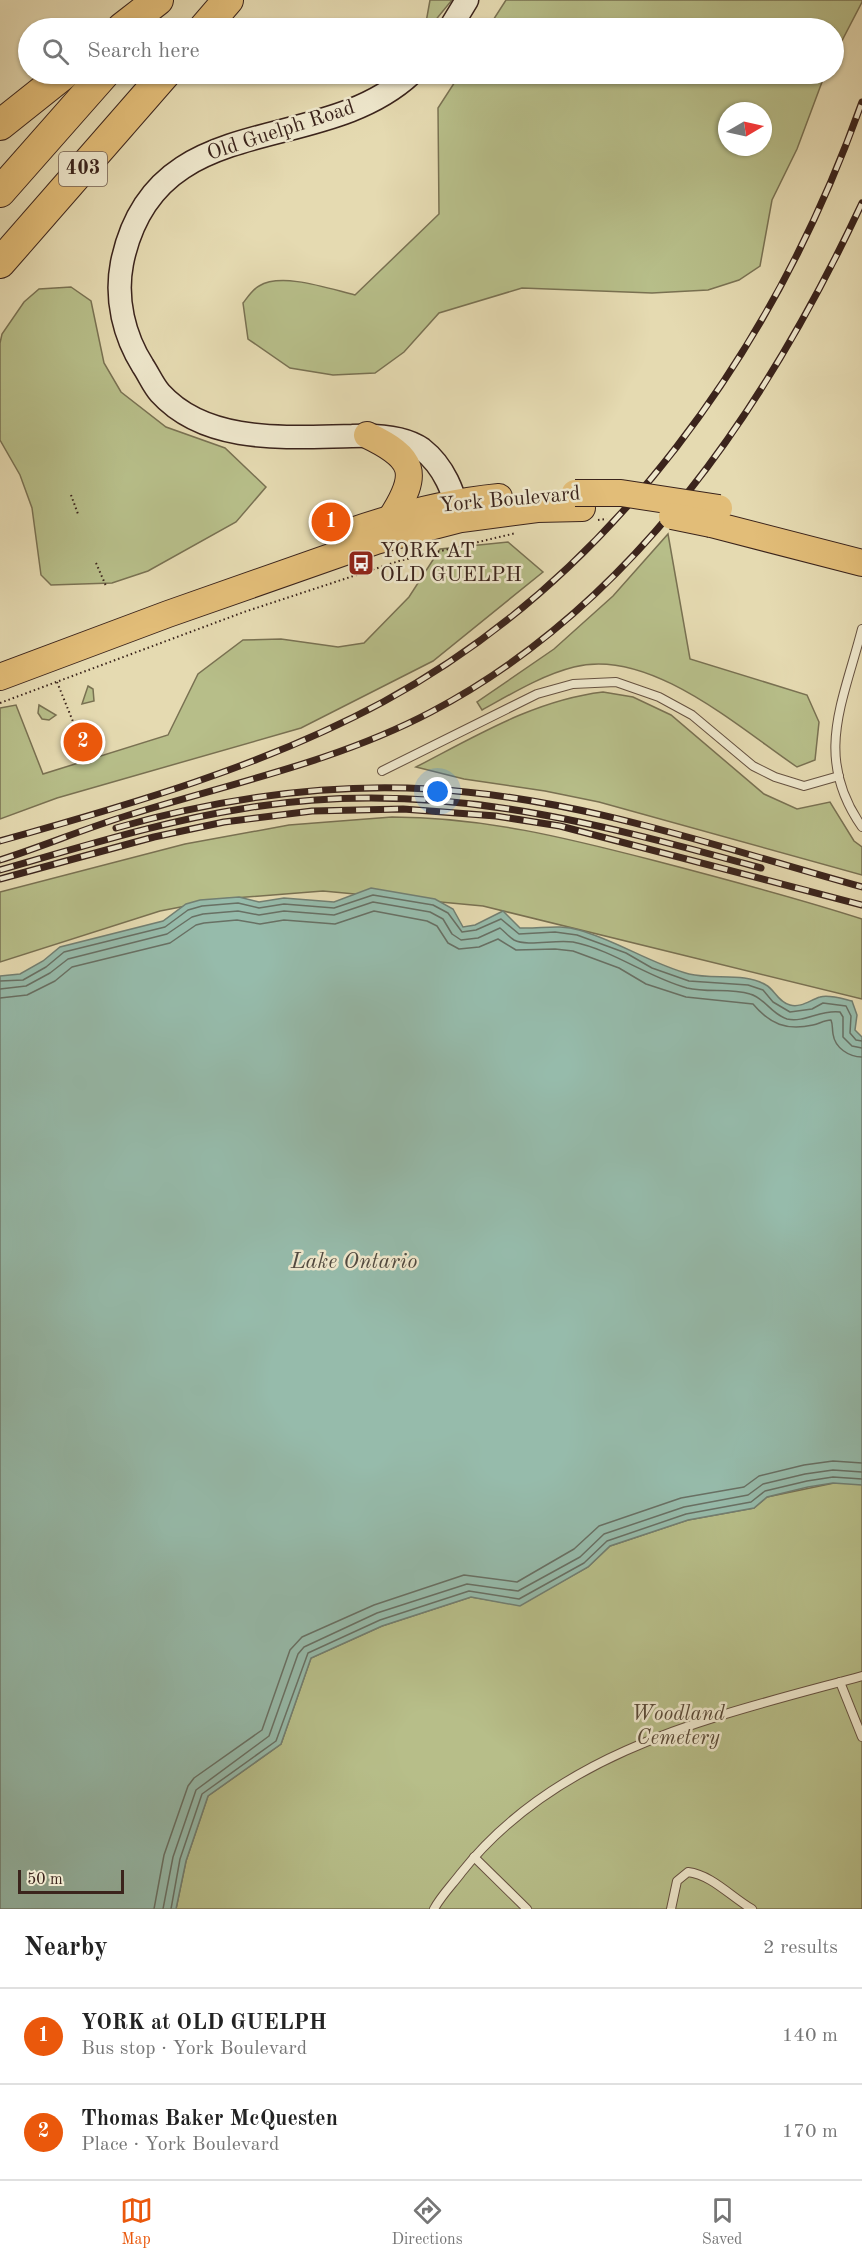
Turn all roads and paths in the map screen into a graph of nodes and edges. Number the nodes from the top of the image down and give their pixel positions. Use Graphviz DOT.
graph roads {
  1 [pos="158,0"];
  2 [pos="170,0"];
  3 [pos="228,0"];
  4 [pos="467,0"];
  5 [pos="135,18"];
  6 [pos="154,18"];
  7 [pos="213,18"];
  8 [pos="456,18"];
  9 [pos="52,84"];
  10 [pos="95,84"];
  11 [pos="156,84"];
  12 [pos="400,84"];
  13 [pos="0,126"];
  14 [pos="106,142"];
  15 [pos="0,192"];
  16 [pos="0,263"];
  17 [pos="0,280"];
  18 [pos="367,435"];
  19 [pos="71,495"];
  20 [pos="585,507"];
  21 [pos="458,510"];
  22 [pos="78,514"];
  23 [pos="715,516"];
  24 [pos="391,518"];
  25 [pos="607,519"];
  26 [pos="517,533"];
  27 [pos="862,546"];
  28 [pos="96,563"];
  29 [pos="862,563"];
  30 [pos="106,586"];
  31 [pos="862,629"];
  32 [pos="0,663"];
  33 [pos="0,677"];
  34 [pos="57,682"];
  35 [pos="0,703"];
  36 [pos="76,729"];
  37 [pos="382,771"];
  38 [pos="839,776"];
  39 [pos="862,827"];
  40 [pos="862,1676"];
  41 [pos="840,1682"];
  42 [pos="862,1737"];
  43 [pos="474,1857"];
  44 [pos="434,1909"];
  45 [pos="527,1909"];
  46 [pos="671,1909"];
  47 [pos="752,1909"];
  1 -- 5 [label="highway"];
  2 -- 6 [label="highway"];
  3 -- 7 [label="highway"];
  4 -- 8 [label="street"];
  9 -- 13 [label="highway"];
  10 -- 15 [label="highway, 403"];
  11 -- 14 [label="highway, 403"];
  12 -- 18 [label="street, Old Guelph Road"];
  14 -- 16 [label="highway, 403"];
  14 -- 17 [label="highway"];
  18 -- 21 [label="street, Old Guelph Road"];
  18 -- 24 [label="main road"];
  19 -- 22 [label="path"];
  20 -- 21 [label="main road, York Boulevard"];
  20 -- 23 [label="main road, York Boulevard, bridge"];
  20 -- 25 [label="path"];
  21 -- 24 [label="main road, York Boulevard"];
  21 -- 33 [label="main road, York Boulevard"];
  23 -- 27 [label="main road, York Boulevard"];
  23 -- 29 [label="main road, York Boulevard"];
  24 -- 32 [label="main road, York Boulevard"];
  26 -- 34 [label="path"];
  28 -- 30 [label="path"];
  31 -- 38 [label="lane"];
  34 -- 35 [label="path"];
  34 -- 36 [label="path"];
  37 -- 38 [label="lane"];
  38 -- 39 [label="lane"];
  40 -- 41 [label="lane"];
  41 -- 42 [label="lane"];
  41 -- 43 [label="lane"];
  43 -- 44 [label="lane"];
  43 -- 45 [label="lane"];
  46 -- 47 [label="lane"];
}
